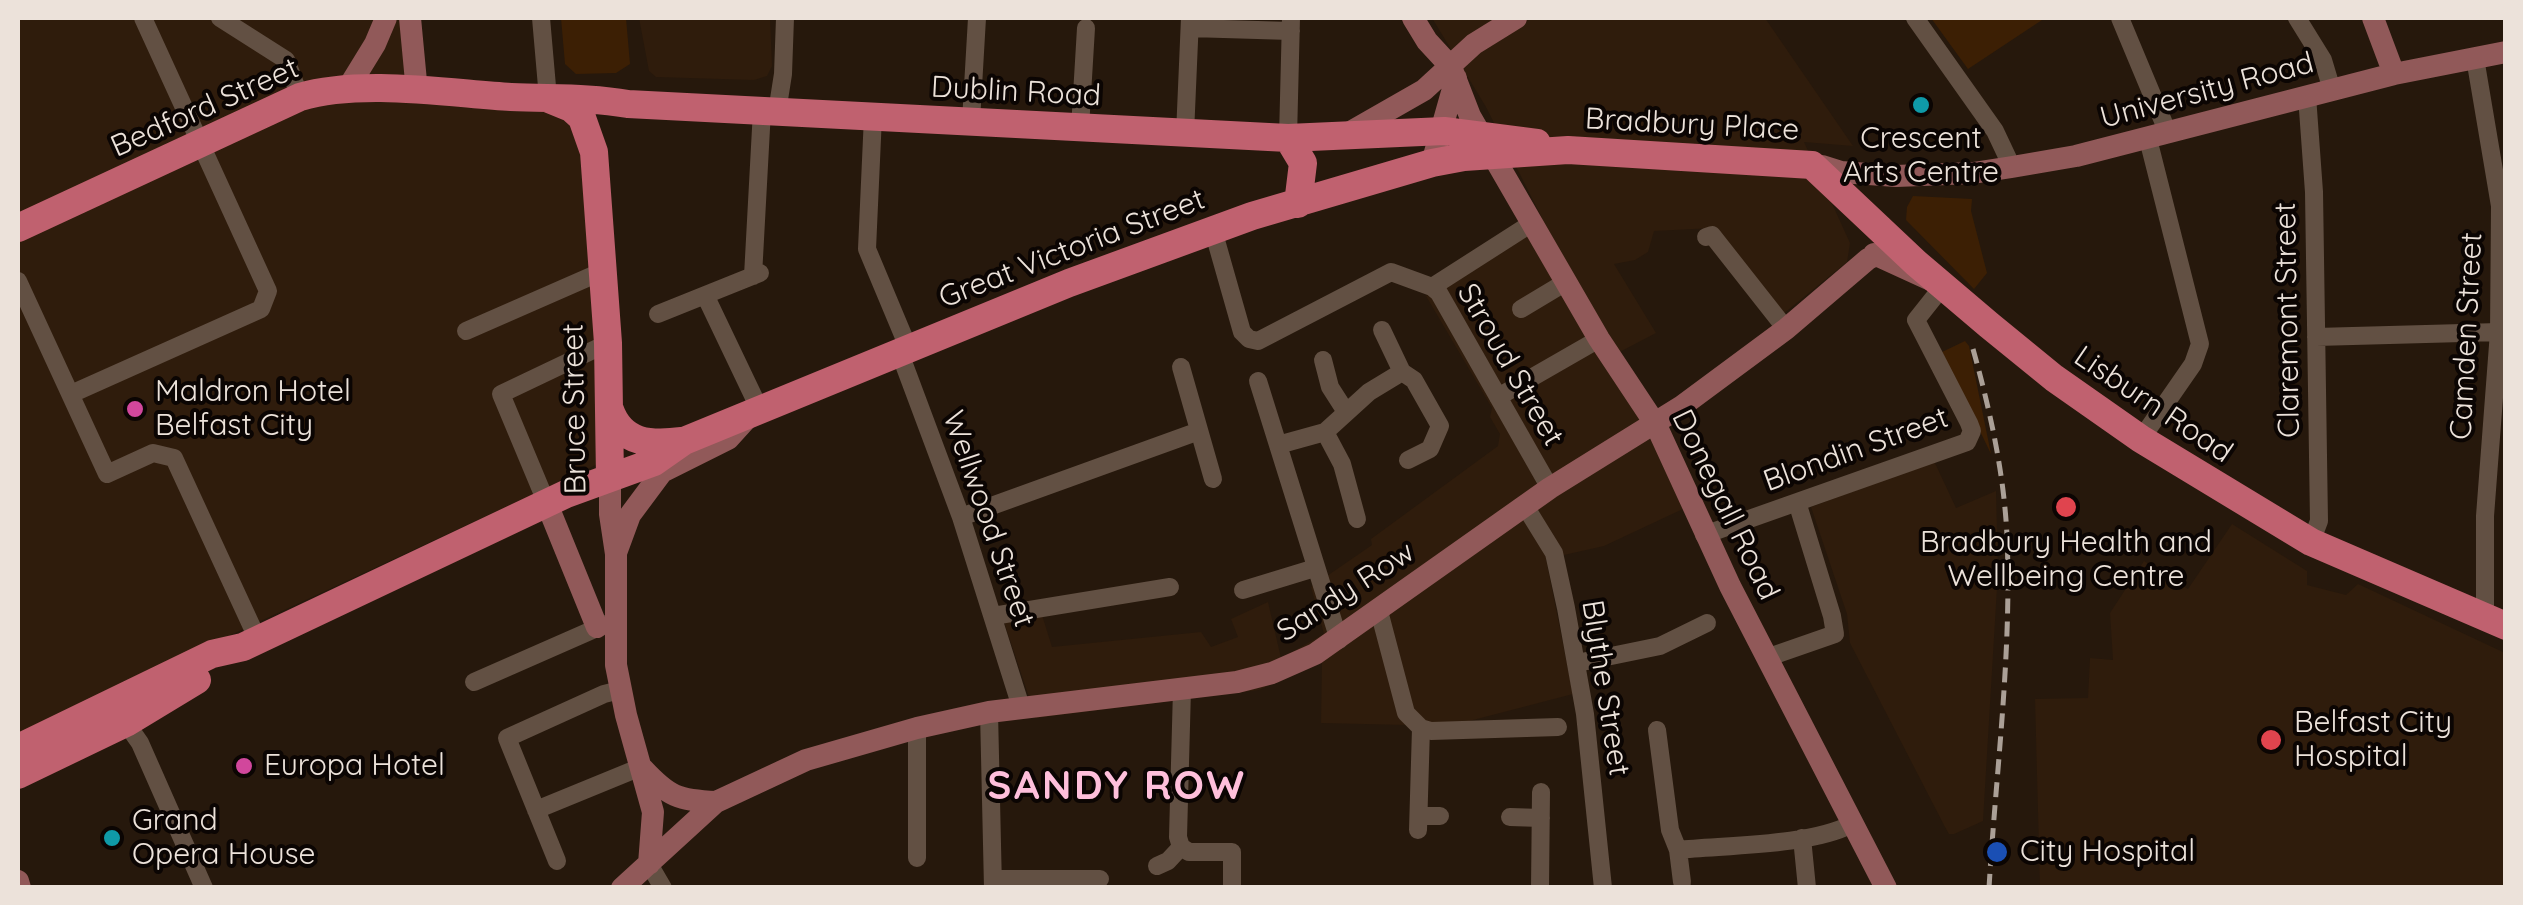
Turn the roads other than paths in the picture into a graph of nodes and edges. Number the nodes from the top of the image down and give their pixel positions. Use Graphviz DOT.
graph roads {
  1 [pos="143,18"];
  2 [pos="220,18"];
  3 [pos="386,18"];
  4 [pos="410,18"];
  5 [pos="541,18"];
  6 [pos="785,18"];
  7 [pos="978,18"];
  8 [pos="1413,18"];
  9 [pos="1516,18"];
  10 [pos="1526,18"];
  11 [pos="1915,18"];
  12 [pos="2120,18"];
  13 [pos="2297,18"];
  14 [pos="2373,18"];
  15 [pos="1085,21"];
  16 [pos="1190,22"];
  17 [pos="1291,25"];
  18 [pos="1427,41"];
  19 [pos="2506,52"];
  20 [pos="2475,58"];
  21 [pos="1454,73"];
  22 [pos="2394,74"];
  23 [pos="348,88"];
  24 [pos="1424,90"];
  25 [pos="2332,90"];
  26 [pos="417,92"];
  27 [pos="2306,96"];
  28 [pos="300,98"];
  29 [pos="548,98"];
  30 [pos="628,104"];
  31 [pos="770,111"];
  32 [pos="873,116"];
  33 [pos="971,121"];
  34 [pos="1080,128"];
  35 [pos="1184,134"];
  36 [pos="1342,135"];
  37 [pos="2158,136"];
  38 [pos="1288,138"];
  39 [pos="201,142"];
  40 [pos="1488,145"];
  41 [pos="1438,146"];
  42 [pos="594,152"];
  43 [pos="1817,165"];
  44 [pos="2012,167"];
  45 [pos="1298,204"];
  46 [pos="1532,224"];
  47 [pos="18,228"];
  48 [pos="1213,230"];
  49 [pos="1706,237"];
  50 [pos="1885,250"];
  51 [pos="604,272"];
  52 [pos="18,281"];
  53 [pos="1566,282"];
  54 [pos="1942,285"];
  55 [pos="1432,288"];
  56 [pos="706,296"];
  57 [pos="1521,309"];
  58 [pos="658,314"];
  59 [pos="1786,329"];
  60 [pos="1382,330"];
  61 [pos="466,331"];
  62 [pos="2498,332"];
  63 [pos="2316,337"];
  64 [pos="1599,339"];
  65 [pos="608,344"];
  66 [pos="904,349"];
  67 [pos="1323,360"];
  68 [pos="1181,367"];
  69 [pos="1402,372"];
  70 [pos="1258,381"];
  71 [pos="71,394"];
  72 [pos="1498,397"];
  73 [pos="756,409"];
  74 [pos="610,410"];
  75 [pos="1346,412"];
  76 [pos="1656,425"];
  77 [pos="1199,431"];
  78 [pos="1325,432"];
  79 [pos="2140,440"];
  80 [pos="684,441"];
  81 [pos="1278,446"];
  82 [pos="1408,460"];
  83 [pos="610,478"];
  84 [pos="1214,479"];
  85 [pos="1550,488"];
  86 [pos="1797,502"];
  87 [pos="547,504"];
  88 [pos="1525,506"];
  89 [pos="961,517"];
  90 [pos="1357,519"];
  91 [pos="1704,535"];
  92 [pos="2311,542"];
  93 [pos="616,554"];
  94 [pos="1315,568"];
  95 [pos="1170,586"];
  96 [pos="1243,590"];
  97 [pos="1379,611"];
  98 [pos="993,616"];
  99 [pos="2495,622"];
  100 [pos="1707,623"];
  101 [pos="607,625"];
  102 [pos="1339,640"];
  103 [pos="250,643"];
  104 [pos="1766,658"];
  105 [pos="1577,663"];
  106 [pos="474,682"];
  107 [pos="1182,689"];
  108 [pos="620,690"];
  109 [pos="1021,707"];
  110 [pos="989,712"];
  111 [pos="126,723"];
  112 [pos="1558,727"];
  113 [pos="917,728"];
  114 [pos="1421,728"];
  115 [pos="1657,730"];
  116 [pos="18,748"];
  117 [pos="641,767"];
  118 [pos="18,775"];
  119 [pos="1541,792"];
  120 [pos="716,802"];
  121 [pos="536,810"];
  122 [pos="1440,816"];
  123 [pos="1510,817"];
  124 [pos="1541,818"];
  125 [pos="1852,824"];
  126 [pos="1802,838"];
  127 [pos="1181,847"];
  128 [pos="1678,850"];
  129 [pos="917,858"];
  130 [pos="556,861"];
  131 [pos="649,864"];
  132 [pos="1157,866"];
  133 [pos="1100,879"];
  134 [pos="1682,882"];
  135 [pos="993,883"];
  136 [pos="204,888"];
  137 [pos="622,888"];
  138 [pos="663,888"];
  139 [pos="1232,888"];
  140 [pos="1540,888"];
  141 [pos="1602,888"];
  142 [pos="1806,888"];
  143 [pos="1886,888"];
  1 -- 39 [label="street"];
  2 -- 28 [label="street"];
  3 -- 23 [label="street"];
  4 -- 26 [label="street"];
  5 -- 29 [label="street"];
  6 -- 31 [label="street"];
  7 -- 33 [label="street"];
  8 -- 18 [label="street, Donegall Road"];
  9 -- 21 [label="street"];
  10 -- 21 [label="street"];
  11 -- 44 [label="street"];
  12 -- 37 [label="street"];
  13 -- 25 [label="street"];
  14 -- 22 [label="street"];
  15 -- 34 [label="street"];
  16 -- 17 [label="street"];
  16 -- 35 [label="street"];
  17 -- 38 [label="street"];
  18 -- 21 [label="street, Donegall Road"];
  18 -- 24 [label="street"];
  19 -- 20 [label="street, University Road"];
  20 -- 22 [label="street, University Road"];
  20 -- 62 [label="street, Camden Street"];
  21 -- 24 [label="street"];
  21 -- 40 [label="street, Donegall Road"];
  21 -- 41 [label="street"];
  22 -- 25 [label="street, University Road"];
  23 -- 26 [label="main road, Bedford Street"];
  23 -- 28 [label="main road, Bedford Street"];
  24 -- 36 [label="street"];
  25 -- 27 [label="street, University Road"];
  26 -- 29 [label="main road, Bedford Street"];
  27 -- 37 [label="street, University Road"];
  27 -- 63 [label="street, Claremont Street"];
  28 -- 39 [label="main road, Bedford Street"];
  29 -- 30 [label="main road, Dublin Road"];
  29 -- 42 [label="main road, Bruce Street"];
  30 -- 31 [label="main road, Dublin Road"];
  30 -- 42 [label="main road"];
  31 -- 32 [label="main road, Dublin Road"];
  31 -- 56 [label="street"];
  32 -- 33 [label="main road, Dublin Road"];
  32 -- 66 [label="street, Wellwood Street"];
  33 -- 34 [label="main road, Dublin Road"];
  34 -- 35 [label="main road, Dublin Road"];
  35 -- 38 [label="main road, Dublin Road"];
  36 -- 38 [label="main road, Dublin Road"];
  36 -- 41 [label="main road, Dublin Road"];
  37 -- 44 [label="street, University Road"];
  37 -- 79 [label="street"];
  38 -- 45 [label="main road"];
  39 -- 47 [label="main road, Bedford Street"];
  39 -- 71 [label="street"];
  40 -- 41 [label="main road, Great Victoria Street"];
  40 -- 43 [label="main road, Bradbury Place"];
  40 -- 46 [label="street, Donegall Road"];
  41 -- 45 [label="main road, Great Victoria Street"];
  42 -- 51 [label="main road, Bruce Street"];
  43 -- 44 [label="street, University Road"];
  43 -- 50 [label="main road, Lisburn Road"];
  45 -- 48 [label="main road, Great Victoria Street"];
  46 -- 53 [label="street, Donegall Road"];
  46 -- 55 [label="street"];
  48 -- 55 [label="street, Stroud Street"];
  48 -- 66 [label="main road, Great Victoria Street"];
  49 -- 59 [label="street"];
  50 -- 54 [label="main road, Lisburn Road"];
  50 -- 59 [label="street, Sandy Row"];
  51 -- 61 [label="street"];
  51 -- 65 [label="main road, Bruce Street"];
  52 -- 71 [label="street"];
  53 -- 57 [label="street"];
  53 -- 64 [label="street, Donegall Road"];
  54 -- 79 [label="main road, Lisburn Road"];
  54 -- 86 [label="street, Blondin Street"];
  55 -- 72 [label="street, Stroud Street"];
  56 -- 58 [label="street"];
  56 -- 73 [label="street"];
  59 -- 76 [label="street, Sandy Row"];
  60 -- 69 [label="street"];
  62 -- 63 [label="street"];
  62 -- 99 [label="street, Camden Street"];
  63 -- 92 [label="street, Claremont Street"];
  64 -- 72 [label="street"];
  64 -- 76 [label="street, Donegall Road"];
  65 -- 74 [label="main road, Bruce Street"];
  65 -- 87 [label="street"];
  66 -- 73 [label="main road, Great Victoria Street"];
  66 -- 89 [label="street, Wellwood Street"];
  67 -- 75 [label="street"];
  68 -- 77 [label="street"];
  69 -- 75 [label="street"];
  69 -- 82 [label="street"];
  70 -- 81 [label="street"];
  71 -- 103 [label="street"];
  72 -- 85 [label="street, Stroud Street"];
  73 -- 80 [label="main road, Great Victoria Street"];
  73 -- 93 [label="street"];
  74 -- 80 [label="main road, Great Victoria Street"];
  74 -- 83 [label="main road, Bruce Street"];
  75 -- 78 [label="street"];
  76 -- 85 [label="street, Sandy Row"];
  76 -- 91 [label="street, Donegall Road"];
  77 -- 84 [label="street"];
  77 -- 89 [label="street"];
  78 -- 81 [label="street"];
  78 -- 90 [label="street"];
  79 -- 92 [label="main road, Lisburn Road"];
  80 -- 83 [label="main road, Great Victoria Street"];
  81 -- 94 [label="street"];
  83 -- 87 [label="main road, Great Victoria Street"];
  83 -- 93 [label="street, Bruce Street"];
  85 -- 88 [label="street, Sandy Row"];
  86 -- 91 [label="street, Blondin Street"];
  86 -- 104 [label="street"];
  87 -- 101 [label="street"];
  87 -- 103 [label="main road, Great Victoria Street"];
  88 -- 97 [label="street, Sandy Row"];
  88 -- 105 [label="street, Blythe Street"];
  89 -- 98 [label="street, Wellwood Street"];
  91 -- 104 [label="street, Donegall Road"];
  92 -- 99 [label="main road, Lisburn Road"];
  93 -- 101 [label="street, Bruce Street"];
  94 -- 96 [label="street"];
  94 -- 102 [label="street"];
  95 -- 98 [label="street"];
  97 -- 102 [label="street, Sandy Row"];
  97 -- 114 [label="street"];
  98 -- 109 [label="street, Wellwood Street"];
  100 -- 105 [label="street"];
  101 -- 106 [label="street"];
  101 -- 108 [label="street, Bruce Street"];
  102 -- 107 [label="street, Sandy Row"];
  103 -- 111 [label="main road, Great Victoria Street"];
  103 -- 116 [label="main road, Great Victoria Street"];
  104 -- 125 [label="street, Donegall Road"];
  105 -- 141 [label="street, Blythe Street"];
  107 -- 109 [label="street, Sandy Row"];
  107 -- 127 [label="street"];
  108 -- 117 [label="street, Bruce Street"];
  108 -- 121 [label="street"];
  109 -- 110 [label="street, Sandy Row"];
  110 -- 113 [label="street, Sandy Row"];
  110 -- 135 [label="street"];
  111 -- 118 [label="main road, Great Victoria Street"];
  111 -- 136 [label="street"];
  112 -- 114 [label="street"];
  113 -- 120 [label="street, Sandy Row"];
  113 -- 129 [label="street"];
  114 -- 122 [label="street"];
  115 -- 128 [label="street"];
  117 -- 120 [label="street"];
  117 -- 121 [label="street"];
  117 -- 131 [label="street, Bruce Street"];
  119 -- 124 [label="street"];
  120 -- 131 [label="street, Sandy Row"];
  121 -- 130 [label="street"];
  123 -- 124 [label="street"];
  124 -- 140 [label="street"];
  125 -- 126 [label="street"];
  125 -- 143 [label="street, Donegall Road"];
  126 -- 128 [label="street"];
  126 -- 142 [label="street"];
  127 -- 132 [label="street"];
  127 -- 139 [label="street"];
  128 -- 134 [label="street"];
  131 -- 137 [label="street, Sandy Row"];
  131 -- 138 [label="street"];
  133 -- 135 [label="street"];
}
